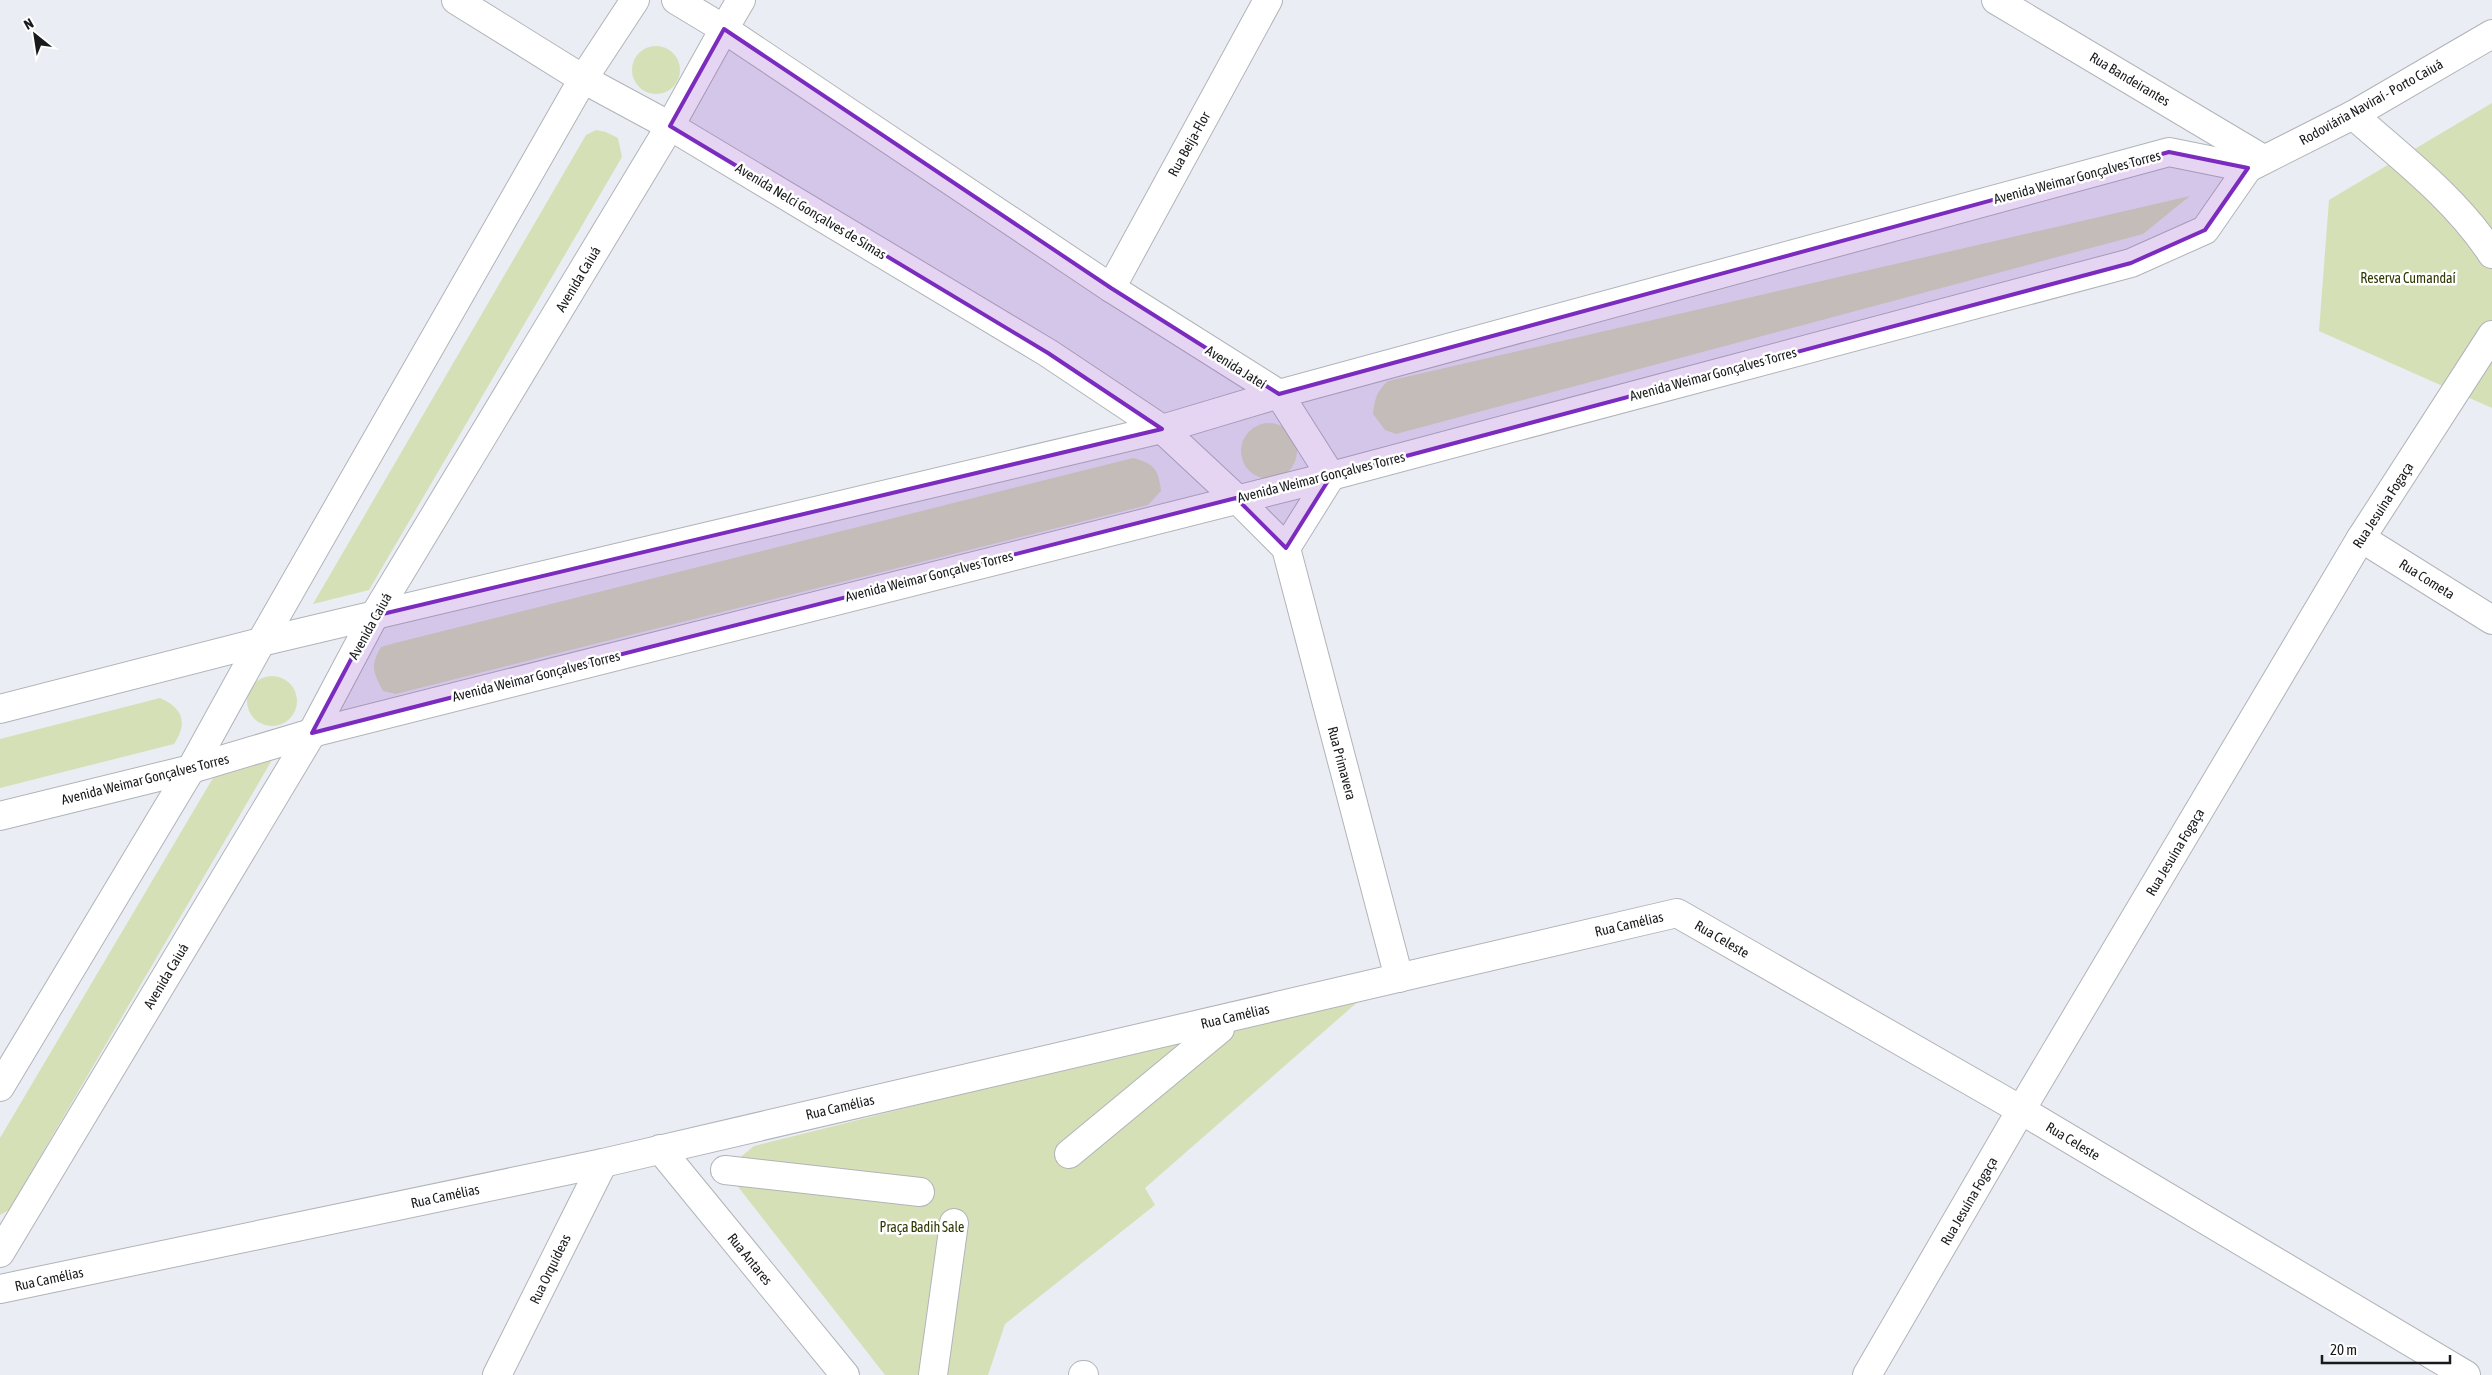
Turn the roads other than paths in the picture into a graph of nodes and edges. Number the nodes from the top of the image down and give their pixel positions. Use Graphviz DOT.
graph roads {
  1 [pos="456,0"];
  2 [pos="635,0"];
  3 [pos="676,0"];
  4 [pos="741,0"];
  5 [pos="1268,0"];
  6 [pos="1996,0"];
  7 [pos="724,29"];
  8 [pos="2492,34"];
  9 [pos="583,79"];
  10 [pos="2353,115"];
  11 [pos="670,126"];
  12 [pos="2256,164"];
  13 [pos="2492,254"];
  14 [pos="1111,288"];
  15 [pos="2492,335"];
  16 [pos="1279,394"];
  17 [pos="1162,429"];
  18 [pos="1331,476"];
  19 [pos="1236,498"];
  20 [pos="2361,538"];
  21 [pos="1286,548"];
  22 [pos="374,616"];
  23 [pos="2492,620"];
  24 [pos="260,642"];
  25 [pos="0,709"];
  26 [pos="312,733"];
  27 [pos="191,769"];
  28 [pos="0,816"];
  29 [pos="1677,913"];
  30 [pos="1399,978"];
  31 [pos="1220,1029"];
  32 [pos="0,1087"];
  33 [pos="2021,1110"];
  34 [pos="660,1149"];
  35 [pos="1069,1154"];
  36 [pos="602,1163"];
  37 [pos="725,1170"];
  38 [pos="920,1192"];
  39 [pos="954,1223"];
  40 [pos="0,1253"];
  41 [pos="0,1289"];
  42 [pos="843,1372"];
  43 [pos="497,1375"];
  44 [pos="933,1375"];
  45 [pos="1867,1375"];
  46 [pos="2466,1375"];
  1 -- 9 [label="street, Avenida Nelci Gonçalves de Simas"];
  2 -- 9 [label="street"];
  3 -- 7 [label="street"];
  4 -- 7 [label="street, Avenida Caiuá"];
  5 -- 14 [label="street, Rua Beija-Flor"];
  6 -- 12 [label="street, Rua Bandeirantes"];
  7 -- 11 [label="street, Avenida Caiuá"];
  7 -- 14 [label="street"];
  8 -- 10 [label="street, Rodoviária Naviraí - Porto Caiuá"];
  9 -- 11 [label="street, Avenida Nelci Gonçalves de Simas"];
  9 -- 24 [label="street"];
  10 -- 12 [label="street, Rodoviária Naviraí - Porto Caiuá"];
  10 -- 13 [label="street"];
  11 -- 17 [label="street, Avenida Nelci Gonçalves de Simas"];
  11 -- 22 [label="street, Avenida Caiuá"];
  12 -- 16 [label="street, Avenida Weimar Gonçalves Torres"];
  12 -- 18 [label="street, Avenida Weimar Gonçalves Torres"];
  14 -- 16 [label="street, Avenida Jateí"];
  15 -- 20 [label="street, Rua Jesuína Fogaça"];
  16 -- 17 [label="street, Avenida Weimar Gonçalves Torres"];
  16 -- 18 [label="street, Avenida Jateí"];
  17 -- 19 [label="street"];
  17 -- 22 [label="street, Avenida Weimar Gonçalves Torres"];
  18 -- 19 [label="street, Avenida Weimar Gonçalves Torres"];
  18 -- 21 [label="street"];
  19 -- 21 [label="street"];
  19 -- 26 [label="street, Avenida Weimar Gonçalves Torres"];
  20 -- 23 [label="street, Rua Cometa"];
  20 -- 33 [label="street, Rua Jesuína Fogaça"];
  21 -- 30 [label="street, Rua Primavera"];
  22 -- 24 [label="street, Avenida Weimar Gonçalves Torres"];
  22 -- 26 [label="street, Avenida Caiuá"];
  24 -- 25 [label="street, Avenida Weimar Gonçalves Torres"];
  24 -- 27 [label="street"];
  26 -- 27 [label="street, Avenida Weimar Gonçalves Torres"];
  26 -- 40 [label="street, Avenida Caiuá"];
  27 -- 28 [label="street, Avenida Weimar Gonçalves Torres"];
  27 -- 32 [label="street"];
  29 -- 30 [label="street, Rua Camélias"];
  29 -- 33 [label="street, Rua Celeste"];
  30 -- 34 [label="street, Rua Camélias"];
  31 -- 35 [label="street"];
  33 -- 45 [label="street, Rua Jesuína Fogaça"];
  33 -- 46 [label="street, Rua Celeste"];
  34 -- 36 [label="street, Rua Camélias"];
  34 -- 42 [label="street, Rua Antares"];
  36 -- 41 [label="street, Rua Camélias"];
  36 -- 43 [label="street, Rua Orquídeas"];
  37 -- 38 [label="street"];
  39 -- 44 [label="street"];
}
